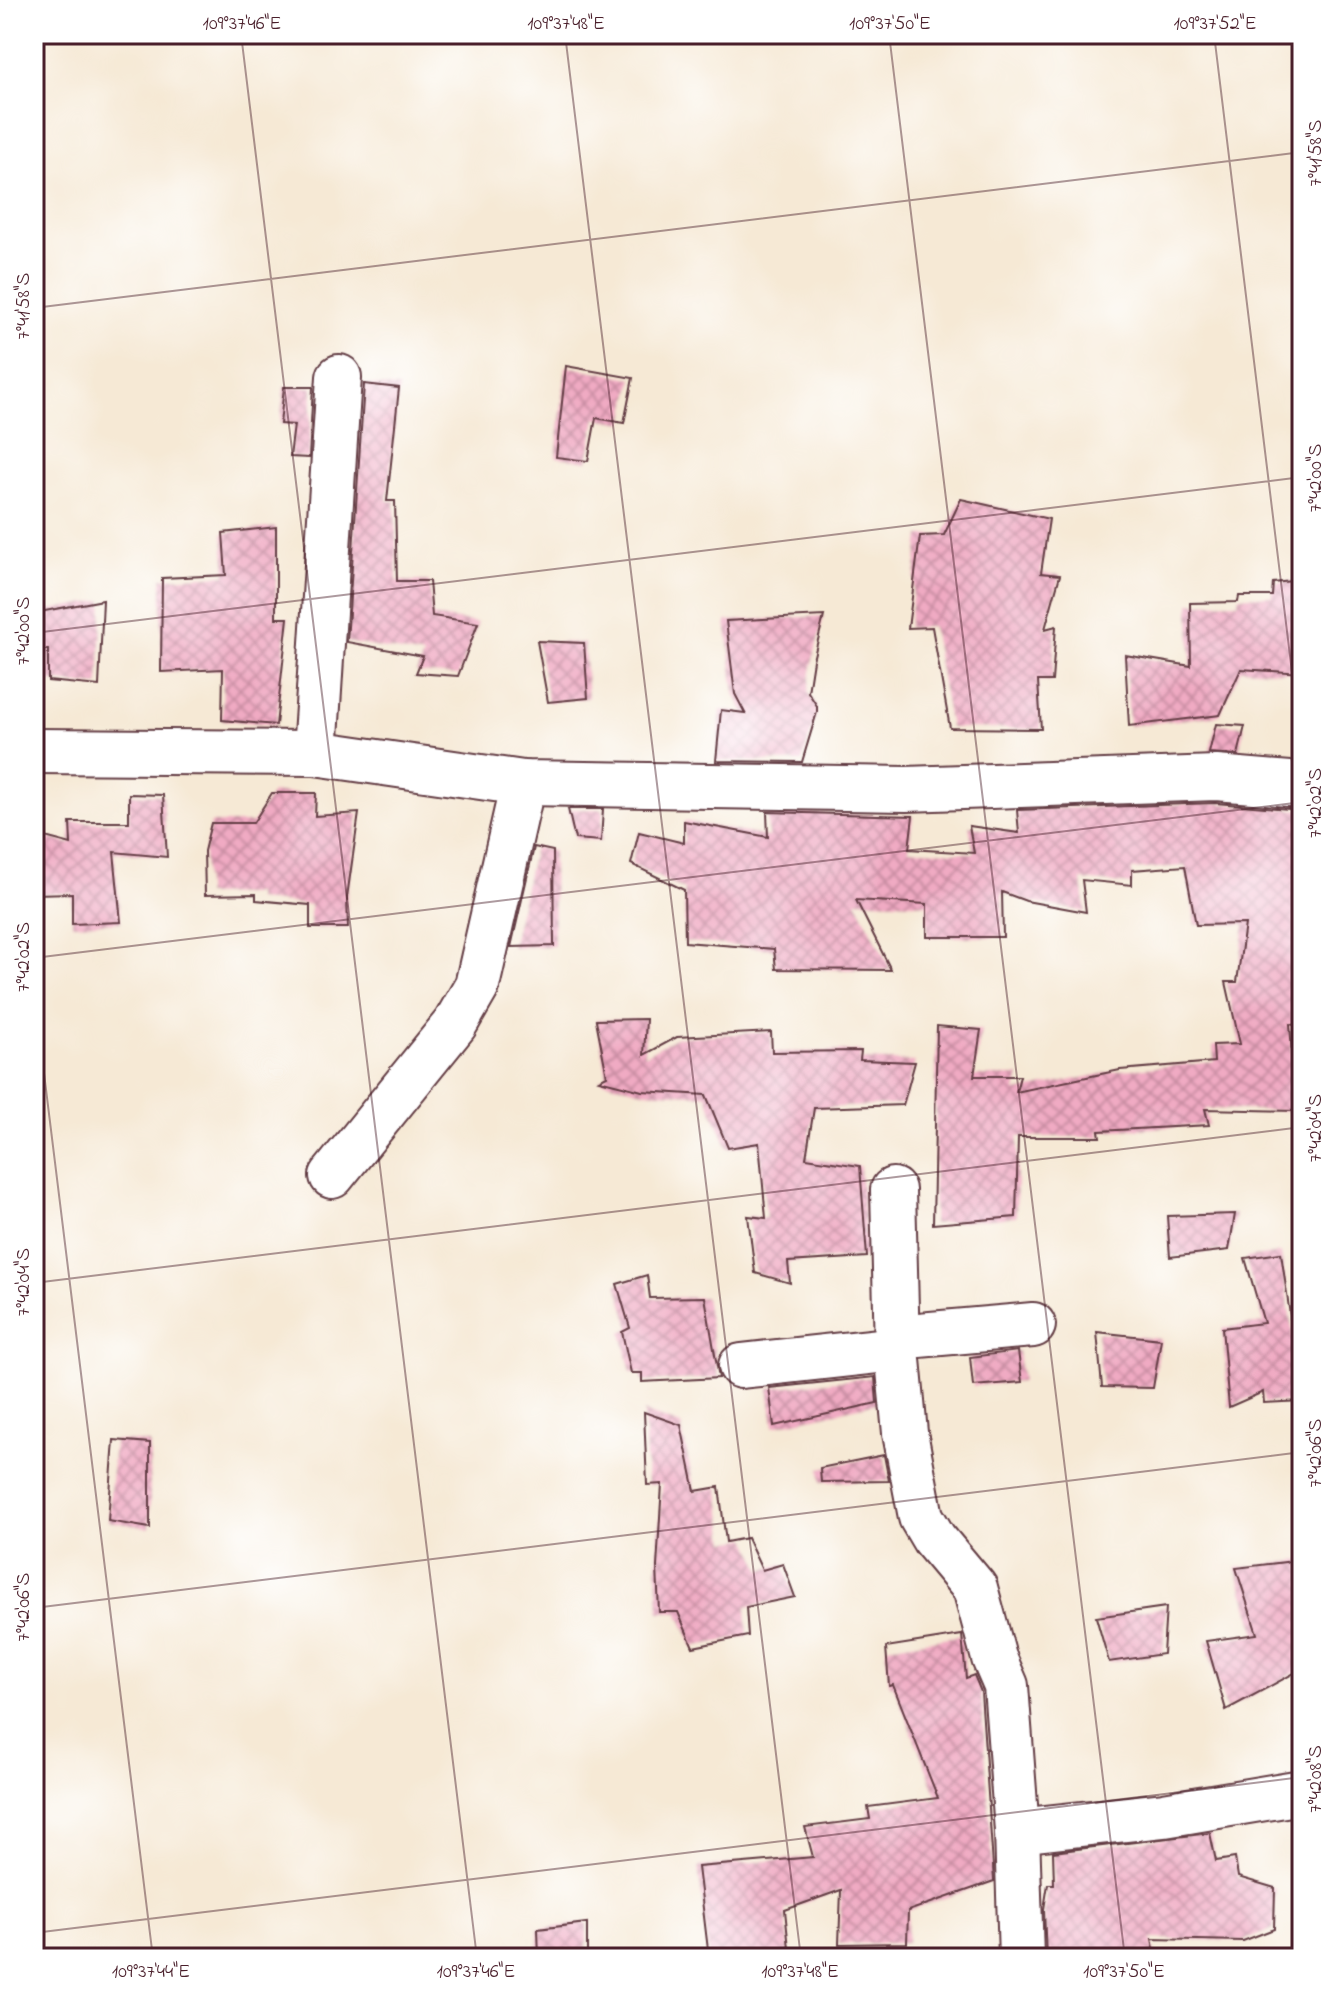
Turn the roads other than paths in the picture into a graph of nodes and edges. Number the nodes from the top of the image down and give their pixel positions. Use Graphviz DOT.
graph roads {
  1 [pos="339,377"];
  2 [pos="34,751"];
  3 [pos="315,753"];
  4 [pos="523,783"];
  5 [pos="1302,785"];
  6 [pos="332,1176"];
  7 [pos="893,1190"];
  8 [pos="1033,1325"];
  9 [pos="896,1343"];
  10 [pos="741,1366"];
  11 [pos="1302,1792"];
  12 [pos="1017,1831"];
  13 [pos="1021,1958"];
  1 -- 3 [label="street"];
  2 -- 3 [label="street"];
  3 -- 4 [label="street"];
  4 -- 5 [label="street"];
  4 -- 6 [label="street"];
  7 -- 9 [label="street"];
  8 -- 9 [label="street"];
  9 -- 10 [label="street"];
  9 -- 12 [label="street"];
  11 -- 12 [label="street"];
  12 -- 13 [label="street"];
}
